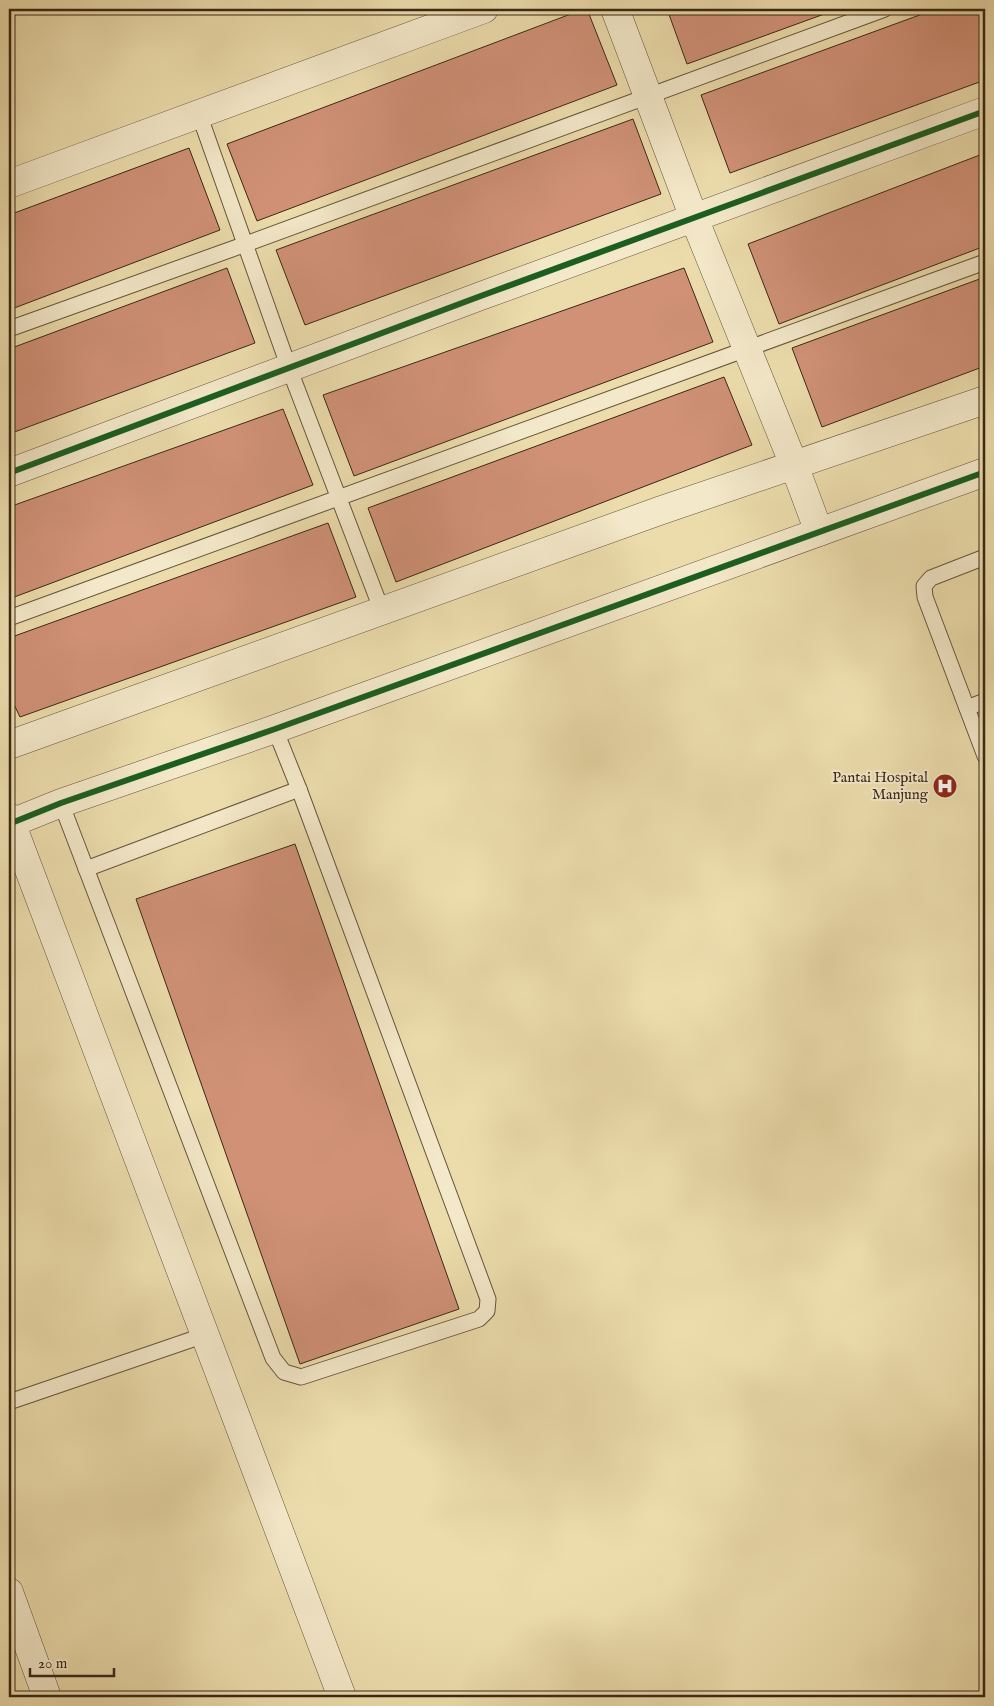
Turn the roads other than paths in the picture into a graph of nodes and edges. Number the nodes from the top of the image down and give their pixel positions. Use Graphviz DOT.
graph roads {
  1 [pos="484,9"];
  2 [pos="615,9"];
  3 [pos="885,9"];
  4 [pos="648,96"];
  5 [pos="985,111"];
  6 [pos="199,114"];
  7 [pos="9,184"];
  8 [pos="694,218"];
  9 [pos="246,244"];
  10 [pos="985,262"];
  11 [pos="9,329"];
  12 [pos="747,349"];
  13 [pos="290,368"];
  14 [pos="985,400"];
  15 [pos="794,466"];
  16 [pos="985,472"];
  17 [pos="9,473"];
  18 [pos="339,498"];
  19 [pos="819,532"];
  20 [pos="985,557"];
  21 [pos="382,611"];
  22 [pos="9,618"];
  23 [pos="985,701"];
  24 [pos="967,708"];
  25 [pos="275,728"];
  26 [pos="9,745"];
  27 [pos="985,756"];
  28 [pos="299,789"];
  29 [pos="61,804"];
  30 [pos="9,822"];
  31 [pos="86,869"];
  32 [pos="205,1335"];
  33 [pos="9,1402"];
  34 [pos="9,1592"];
  35 [pos="47,1697"];
  36 [pos="342,1697"];
  1 -- 6 [label="street"];
  2 -- 4 [label="street"];
  3 -- 4 [label="lane"];
  4 -- 8 [label="street"];
  4 -- 9 [label="lane"];
  5 -- 8 [label="street"];
  6 -- 7 [label="street"];
  6 -- 9 [label="lane"];
  8 -- 12 [label="street"];
  8 -- 13 [label="street"];
  9 -- 11 [label="lane"];
  9 -- 13 [label="lane"];
  10 -- 12 [label="lane"];
  12 -- 15 [label="street"];
  12 -- 18 [label="lane"];
  13 -- 17 [label="street"];
  13 -- 18 [label="lane"];
  14 -- 15 [label="street"];
  15 -- 19 [label="street"];
  15 -- 21 [label="street"];
  16 -- 19 [label="street"];
  18 -- 21 [label="lane"];
  18 -- 22 [label="lane"];
  19 -- 25 [label="street"];
  20 -- 24 [label="lane"];
  21 -- 26 [label="street"];
  23 -- 24 [label="lane"];
  24 -- 27 [label="lane"];
  25 -- 28 [label="lane"];
  25 -- 29 [label="street"];
  28 -- 31 [label="lane"];
  28 -- 31 [label="lane"];
  29 -- 30 [label="street"];
  29 -- 31 [label="lane"];
  30 -- 32 [label="street"];
  32 -- 33 [label="lane"];
  32 -- 36 [label="street"];
  34 -- 35 [label="street"];
}
